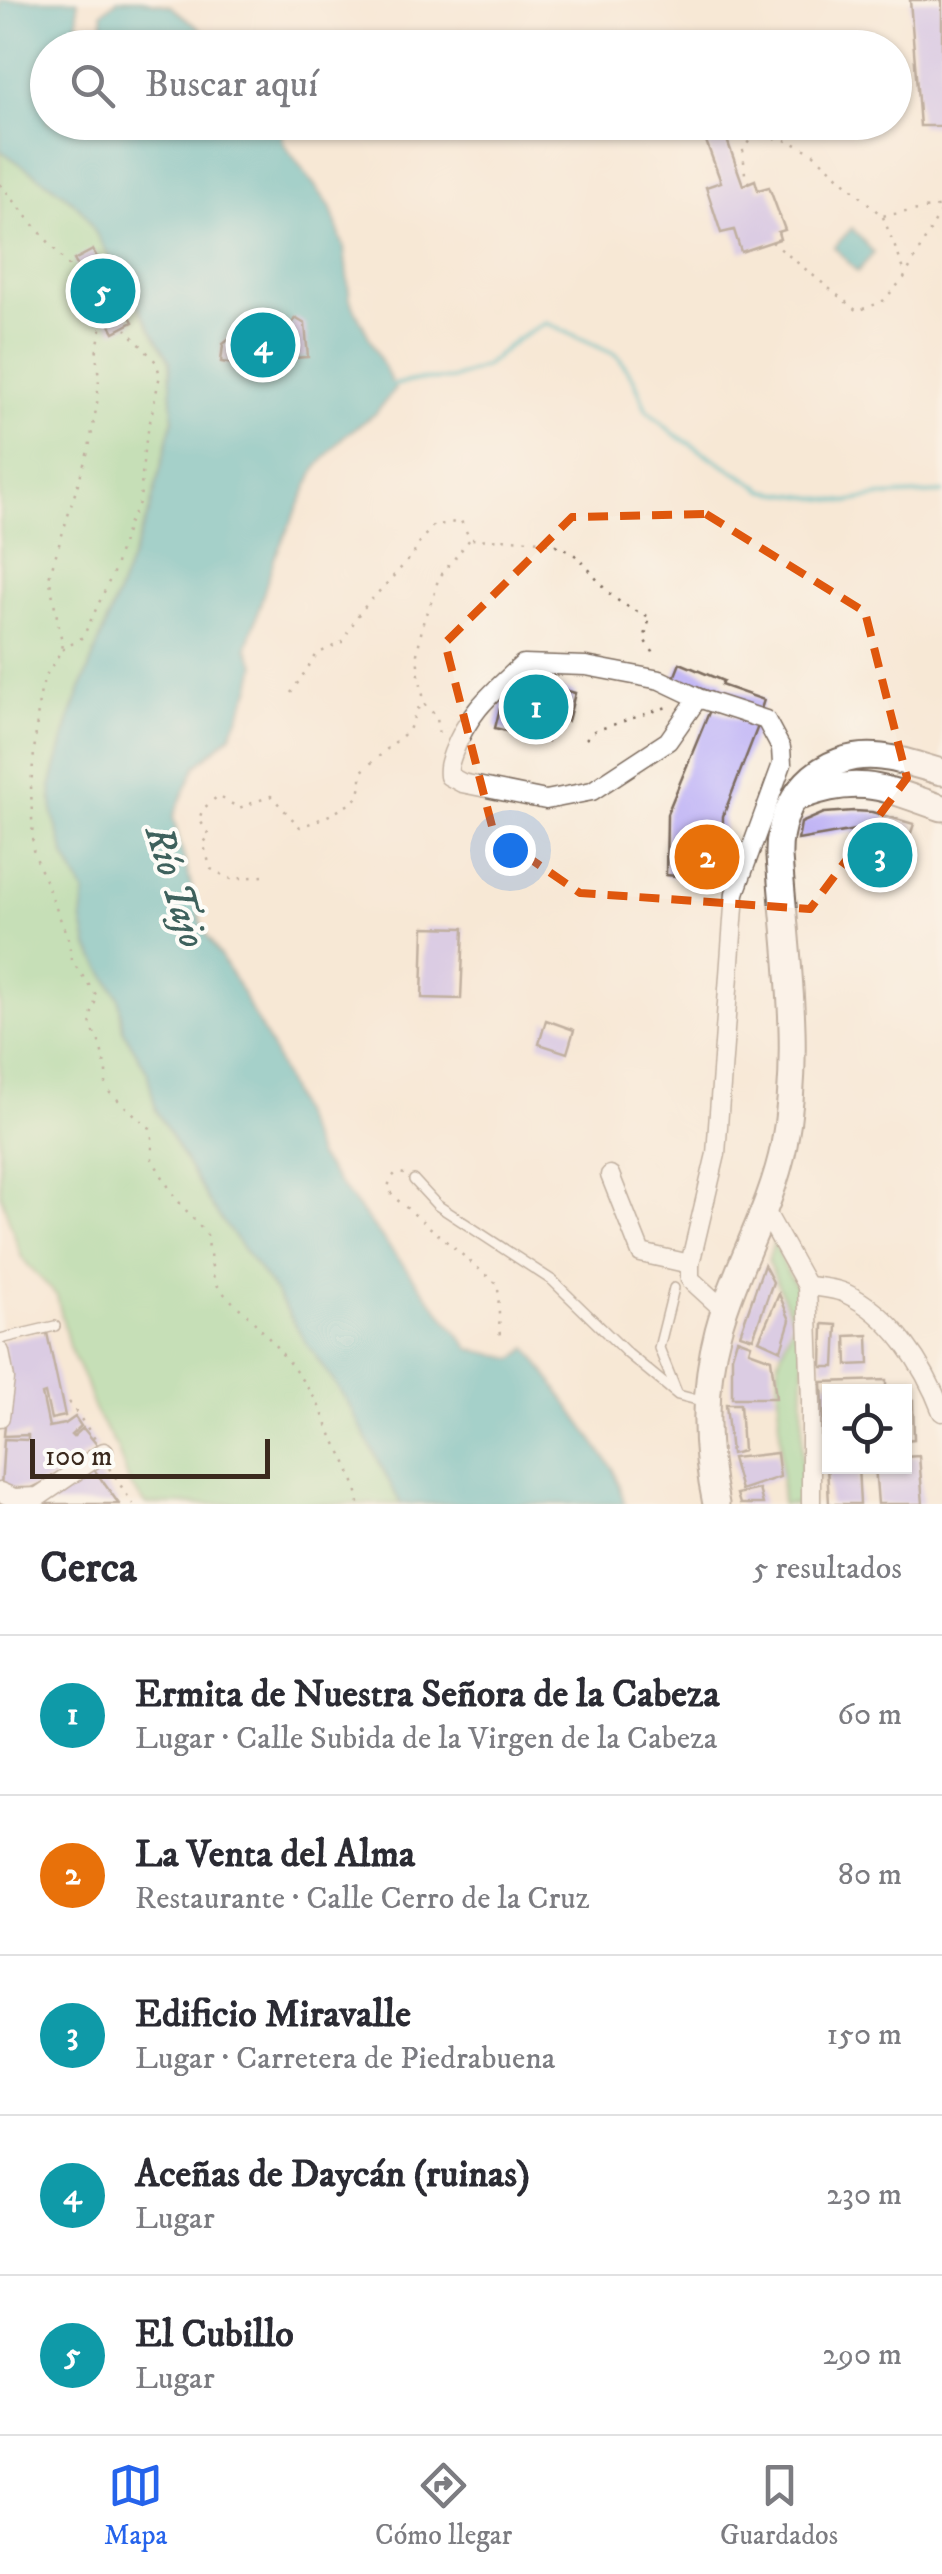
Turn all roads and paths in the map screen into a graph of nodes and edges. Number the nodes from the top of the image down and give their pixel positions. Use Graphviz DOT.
graph roads {
  1 [pos="749,140"];
  2 [pos="788,140"];
  3 [pos="749,182"];
  4 [pos="0,184"];
  5 [pos="942,207"];
  6 [pos="882,216"];
  7 [pos="772,242"];
  8 [pos="906,275"];
  9 [pos="126,329"];
  10 [pos="470,539"];
  11 [pos="60,650"];
  12 [pos="660,680"];
  13 [pos="291,693"];
  14 [pos="698,698"];
  15 [pos="425,705"];
  16 [pos="586,739"];
  17 [pos="897,760"];
  18 [pos="448,768"];
  19 [pos="942,772"];
  20 [pos="793,799"];
  21 [pos="942,806"];
  22 [pos="750,853"];
  23 [pos="779,857"];
  24 [pos="263,876"];
  25 [pos="610,1174"];
  26 [pos="414,1180"];
  27 [pos="764,1209"];
  28 [pos="690,1264"];
  29 [pos="807,1286"];
  30 [pos="674,1288"];
  31 [pos="725,1311"];
  32 [pos="55,1326"];
  33 [pos="0,1339"];
  34 [pos="500,1341"];
  35 [pos="0,1352"];
  36 [pos="678,1396"];
  37 [pos="70,1402"];
  38 [pos="708,1402"];
  39 [pos="942,1412"];
  40 [pos="0,1418"];
  41 [pos="104,1452"];
  42 [pos="0,1492"];
  43 [pos="133,1504"];
  44 [pos="359,1504"];
  45 [pos="716,1504"];
  46 [pos="811,1504"];
  1 -- 3 [label="path"];
  2 -- 6 [label="path"];
  4 -- 11 [label="path"];
  5 -- 6 [label="path"];
  5 -- 8 [label="path"];
  6 -- 8 [label="path"];
  7 -- 8 [label="path"];
  9 -- 11 [label="path"];
  10 -- 12 [label="path"];
  10 -- 13 [label="path"];
  10 -- 15 [label="path"];
  11 -- 44 [label="path"];
  12 -- 14 [label="street"];
  12 -- 18 [label="street"];
  14 -- 16 [label="path"];
  14 -- 18 [label="street"];
  14 -- 22 [label="street"];
  15 -- 18 [label="path"];
  15 -- 24 [label="path"];
  17 -- 19 [label="main road"];
  17 -- 20 [label="main road"];
  17 -- 21 [label="main road"];
  20 -- 21 [label="main road"];
  20 -- 23 [label="main road"];
  22 -- 23 [label="street"];
  22 -- 28 [label="street"];
  23 -- 27 [label="main road"];
  25 -- 28 [label="street"];
  26 -- 34 [label="path"];
  26 -- 36 [label="lane"];
  27 -- 29 [label="street"];
  27 -- 31 [label="main road"];
  28 -- 31 [label="street"];
  29 -- 39 [label="street"];
  29 -- 46 [label="street"];
  30 -- 36 [label="lane"];
  31 -- 38 [label="main road"];
  32 -- 33 [label="lane"];
  35 -- 40 [label="street"];
  36 -- 38 [label="lane"];
  37 -- 41 [label="path"];
  38 -- 45 [label="main road"];
  41 -- 42 [label="street"];
  41 -- 43 [label="path"];
}
